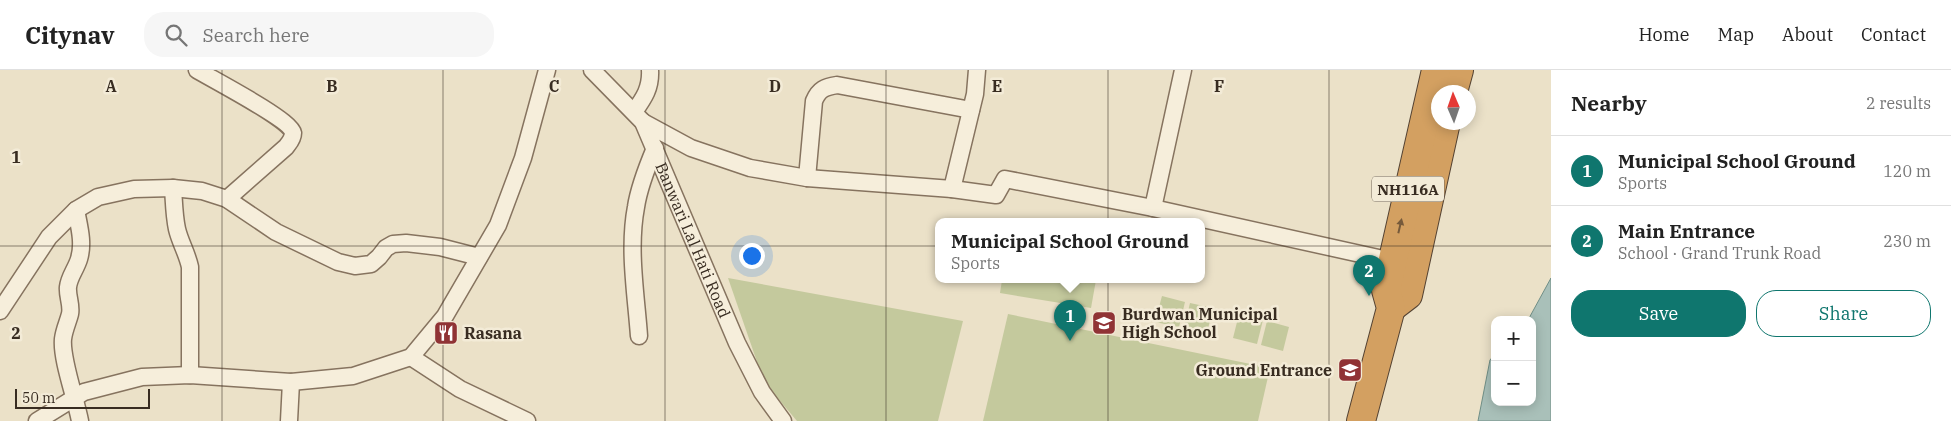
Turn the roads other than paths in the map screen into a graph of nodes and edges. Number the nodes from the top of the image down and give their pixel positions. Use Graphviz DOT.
graph roads {
  1 [pos="196,70"];
  2 [pos="547,70"];
  3 [pos="592,70"];
  4 [pos="650,70"];
  5 [pos="977,70"];
  6 [pos="1183,70"];
  7 [pos="1436,70"];
  8 [pos="1459,70"];
  9 [pos="1455,85"];
  10 [pos="971,110"];
  11 [pos="638,117"];
  12 [pos="1444,130"];
  13 [pos="655,148"];
  14 [pos="807,178"];
  15 [pos="173,188"];
  16 [pos="952,189"];
  17 [pos="227,199"];
  18 [pos="1153,208"];
  19 [pos="76,210"];
  20 [pos="1198,218"];
  21 [pos="1205,220"];
  22 [pos="479,257"];
  23 [pos="1392,261"];
  24 [pos="1392,308"];
  25 [pos="0,311"];
  26 [pos="639,336"];
  27 [pos="411,357"];
  28 [pos="190,375"];
  29 [pos="291,382"];
  30 [pos="75,398"];
  31 [pos="38,421"];
  32 [pos="80,421"];
  33 [pos="289,421"];
  34 [pos="527,421"];
  35 [pos="783,421"];
  36 [pos="1361,421"];
  1 -- 17 [label="street"];
  2 -- 22 [label="street"];
  3 -- 11 [label="street, Banwari Lal Hati Road"];
  4 -- 11 [label="street"];
  5 -- 10 [label="street"];
  6 -- 18 [label="street"];
  23 -- 7 [label="highway, NH116A, one-way"];
  8 -- 9 [label="highway"];
  10 -- 14 [label="street"];
  10 -- 16 [label="street"];
  11 -- 13 [label="street, Banwari Lal Hati Road"];
  11 -- 14 [label="street"];
  12 -- 24 [label="highway, NH116A"];
  13 -- 26 [label="street"];
  13 -- 35 [label="street, Banwari Lal Hati Road"];
  14 -- 16 [label="street"];
  15 -- 17 [label="street"];
  15 -- 19 [label="street"];
  15 -- 28 [label="street"];
  16 -- 18 [label="street"];
  17 -- 22 [label="street"];
  18 -- 20 [label="street"];
  19 -- 25 [label="street"];
  19 -- 30 [label="street"];
  21 -- 23 [label="street"];
  22 -- 27 [label="street"];
  23 -- 24 [label="highway, NH116A"];
  24 -- 36 [label="highway, NH116A"];
  27 -- 29 [label="street"];
  27 -- 34 [label="street"];
  28 -- 29 [label="street"];
  28 -- 30 [label="street"];
  29 -- 33 [label="street"];
  30 -- 31 [label="street"];
  30 -- 32 [label="street"];
}
